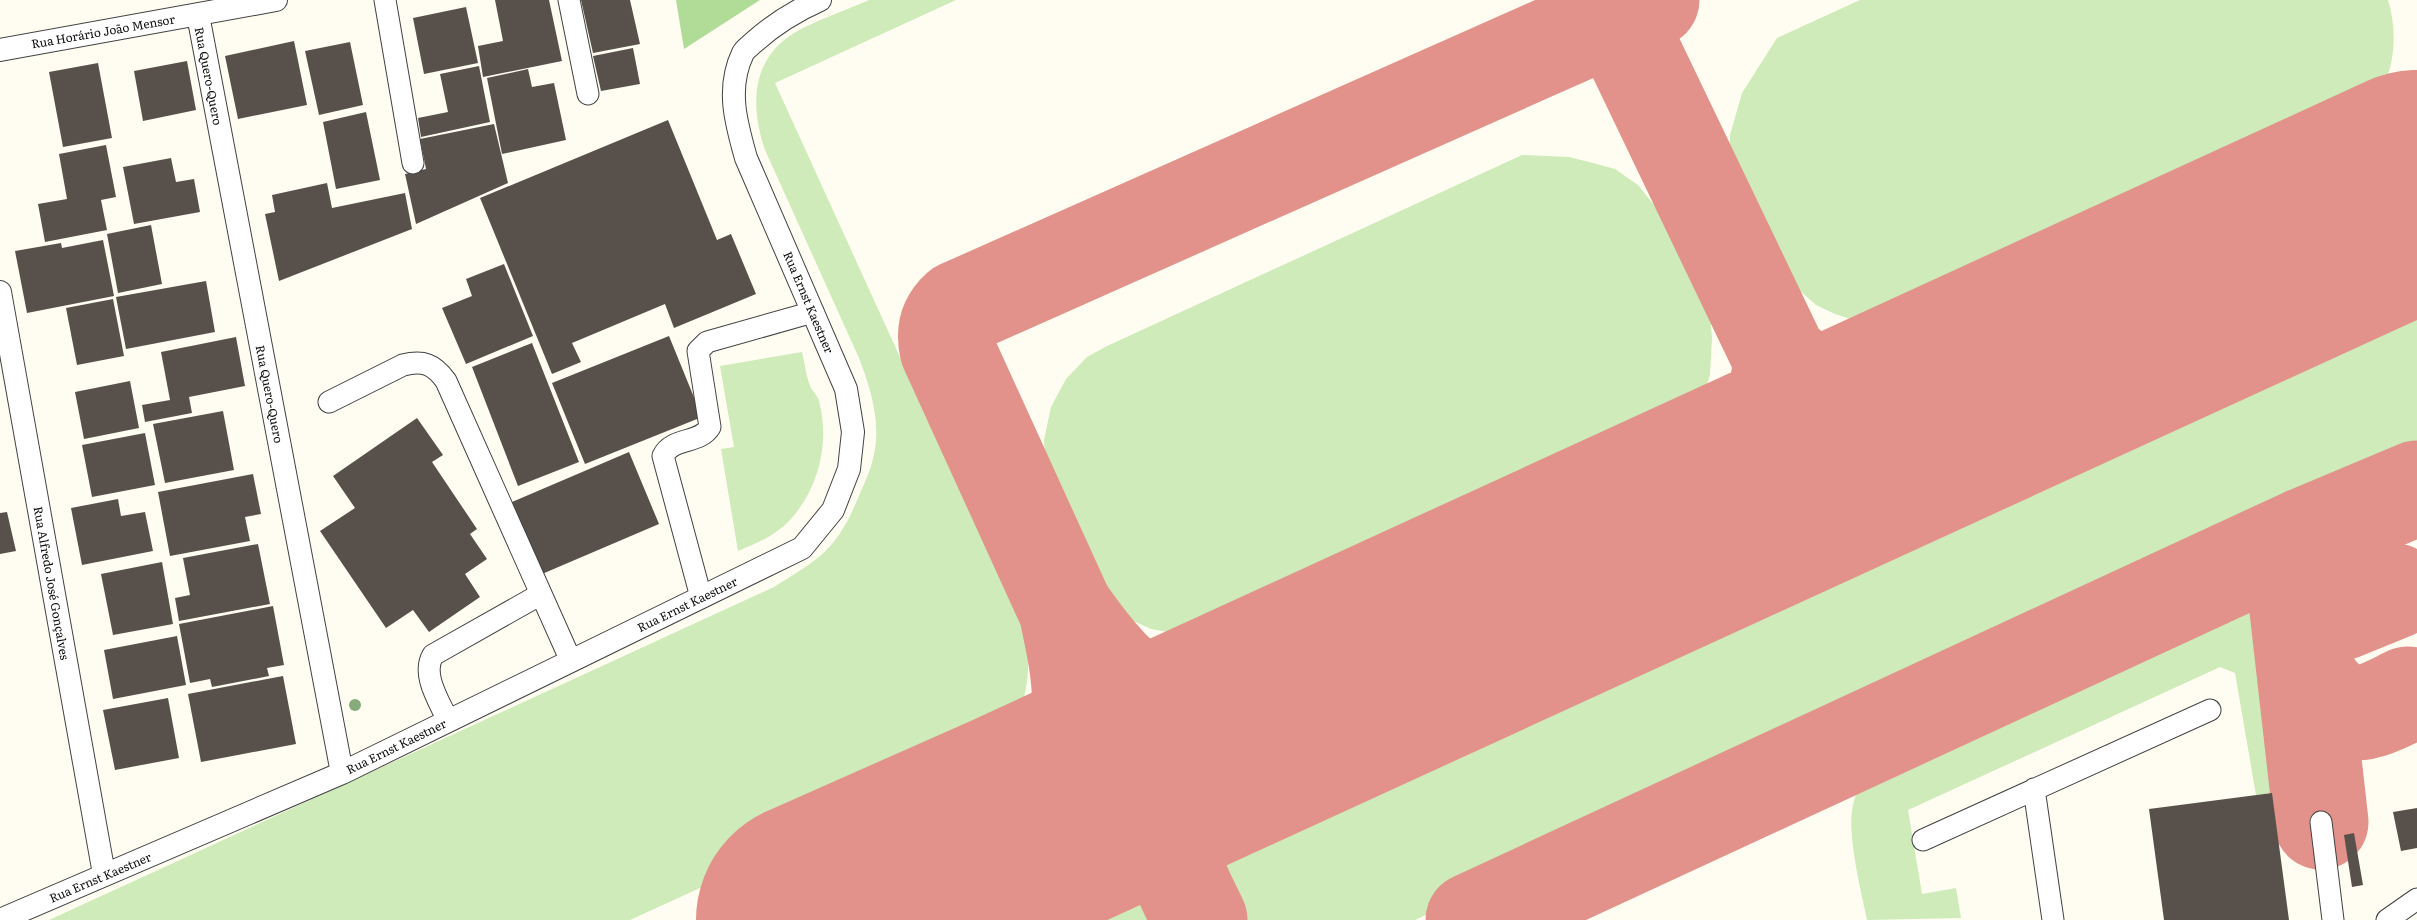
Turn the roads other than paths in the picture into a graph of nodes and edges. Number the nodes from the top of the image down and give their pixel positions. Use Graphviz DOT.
graph roads {
  1 [pos="276,0"];
  2 [pos="385,0"];
  3 [pos="569,0"];
  4 [pos="820,0"];
  5 [pos="198,15"];
  6 [pos="0,50"];
  7 [pos="588,94"];
  8 [pos="413,164"];
  9 [pos="0,292"];
  10 [pos="813,312"];
  11 [pos="329,402"];
  12 [pos="542,594"];
  13 [pos="701,597"];
  14 [pos="571,661"];
  15 [pos="2210,710"];
  16 [pos="448,721"];
  17 [pos="342,773"];
  18 [pos="2034,789"];
  19 [pos="2321,822"];
  20 [pos="1923,840"];
  21 [pos="104,874"];
  22 [pos="2417,899"];
  23 [pos="0,920"];
  24 [pos="2053,920"];
  25 [pos="2333,920"];
  26 [pos="2387,920"];
  1 -- 5 [label="street, Rua Horário João Mensor"];
  2 -- 8 [label="lane"];
  3 -- 7 [label="lane"];
  4 -- 10 [label="street, Rua Ernst Kaestner"];
  5 -- 6 [label="street, Rua Horário João Mensor"];
  5 -- 17 [label="street, Rua Quero-Quero"];
  9 -- 21 [label="street, Rua Alfredo José Gonçalves"];
  10 -- 13 [label="street, Rua Ernst Kaestner"];
  10 -- 13 [label="lane"];
  11 -- 12 [label="lane"];
  12 -- 14 [label="lane"];
  12 -- 16 [label="lane"];
  13 -- 14 [label="street, Rua Ernst Kaestner"];
  14 -- 16 [label="street, Rua Ernst Kaestner"];
  15 -- 18 [label="lane"];
  16 -- 17 [label="street, Rua Ernst Kaestner"];
  17 -- 21 [label="street, Rua Ernst Kaestner"];
  18 -- 20 [label="lane"];
  18 -- 24 [label="lane"];
  19 -- 25 [label="lane"];
  21 -- 23 [label="street, Rua Ernst Kaestner"];
  22 -- 26 [label="lane"];
}
